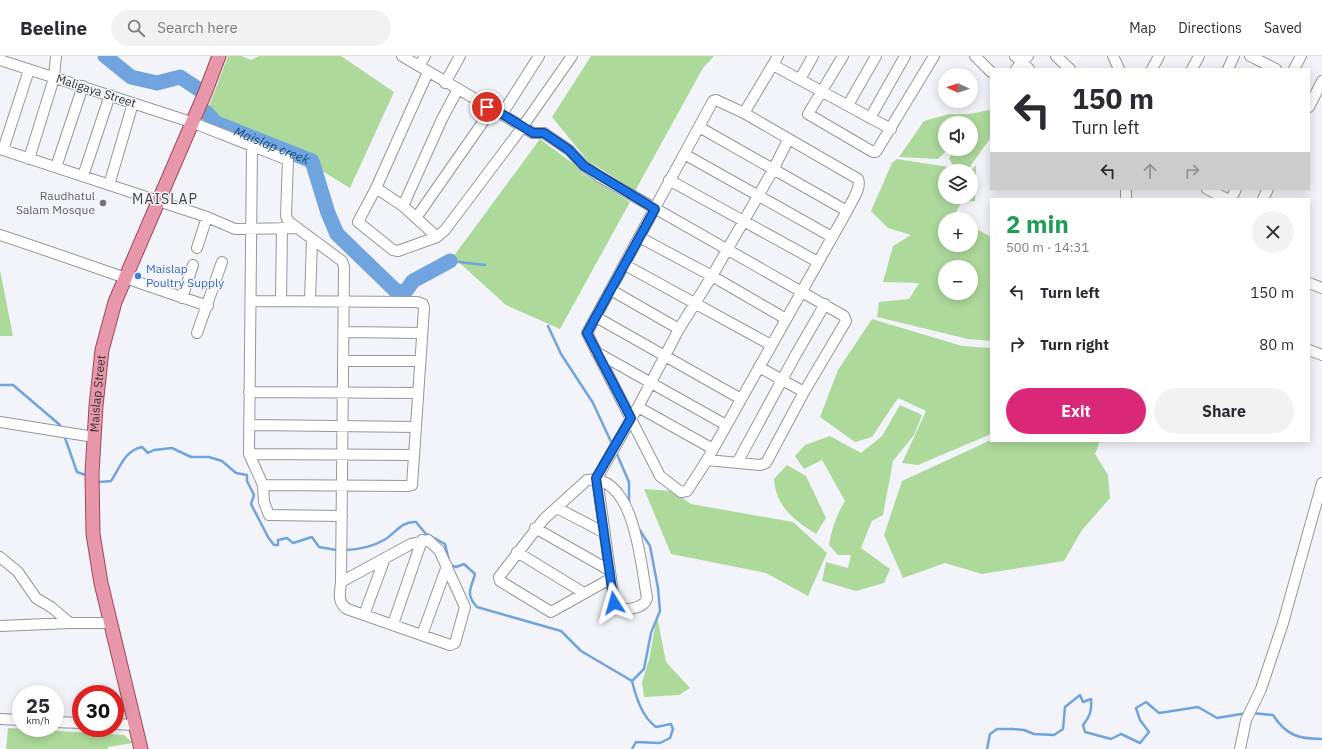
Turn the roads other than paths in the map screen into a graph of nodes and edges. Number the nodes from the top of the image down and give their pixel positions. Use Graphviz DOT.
graph roads {
  1 [pos="56,56"];
  2 [pos="219,56"];
  3 [pos="402,56"];
  4 [pos="425,56"];
  5 [pos="460,56"];
  6 [pos="539,56"];
  7 [pos="572,56"];
  8 [pos="813,56"];
  9 [pos="843,56"];
  10 [pos="876,56"];
  11 [pos="905,56"];
  12 [pos="934,56"];
  13 [pos="975,56"];
  14 [pos="1056,56"];
  15 [pos="1113,56"];
  16 [pos="1159,56"];
  17 [pos="1199,56"];
  18 [pos="1234,56"];
  19 [pos="1250,56"];
  20 [pos="1301,56"];
  21 [pos="0,60"];
  22 [pos="775,60"];
  23 [pos="1263,62"];
  24 [pos="419,66"];
  25 [pos="1069,68"];
  26 [pos="1119,68"];
  27 [pos="1153,68"];
  28 [pos="1193,68"];
  29 [pos="1228,68"];
  30 [pos="1274,68"];
  31 [pos="1295,68"];
  32 [pos="29,70"];
  33 [pos="990,71"];
  34 [pos="428,72"];
  35 [pos="54,78"];
  36 [pos="800,79"];
  37 [pos="1322,81"];
  38 [pos="445,83"];
  39 [pos="83,86"];
  40 [pos="458,89"];
  41 [pos="1316,90"];
  42 [pos="823,92"];
  43 [pos="110,95"];
  44 [pos="133,103"];
  45 [pos="848,105"];
  46 [pos="1310,105"];
  47 [pos="492,108"];
  48 [pos="744,113"];
  49 [pos="502,114"];
  50 [pos="870,118"];
  51 [pos="191,122"];
  52 [pos="523,127"];
  53 [pos="700,127"];
  54 [pos="891,129"];
  55 [pos="788,140"];
  56 [pos="252,146"];
  57 [pos="1,150"];
  58 [pos="684,154"];
  59 [pos="29,159"];
  60 [pos="56,167"];
  61 [pos="774,170"];
  62 [pos="82,176"];
  63 [pos="669,180"];
  64 [pos="109,185"];
  65 [pos="376,188"];
  66 [pos="1209,190"];
  67 [pos="758,195"];
  68 [pos="1226,198"];
  69 [pos="158,202"];
  70 [pos="403,206"];
  71 [pos="655,209"];
  72 [pos="847,211"];
  73 [pos="207,217"];
  74 [pos="416,218"];
  75 [pos="743,221"];
  76 [pos="282,228"];
  77 [pos="298,228"];
  78 [pos="252,229"];
  79 [pos="0,234"];
  80 [pos="437,237"];
  81 [pos="639,237"];
  82 [pos="832,237"];
  83 [pos="312,239"];
  84 [pos="197,248"];
  85 [pos="727,249"];
  86 [pos="222,262"];
  87 [pos="818,262"];
  88 [pos="625,265"];
  89 [pos="193,266"];
  90 [pos="712,276"];
  91 [pos="125,279"];
  92 [pos="1310,282"];
  93 [pos="1322,288"];
  94 [pos="611,290"];
  95 [pos="801,291"];
  96 [pos="182,298"];
  97 [pos="281,300"];
  98 [pos="251,301"];
  99 [pos="310,301"];
  100 [pos="345,301"];
  101 [pos="695,302"];
  102 [pos="825,304"];
  103 [pos="208,306"];
  104 [pos="596,317"];
  105 [pos="786,319"];
  106 [pos="679,328"];
  107 [pos="197,332"];
  108 [pos="344,332"];
  109 [pos="422,333"];
  110 [pos="771,345"];
  111 [pos="1310,350"];
  112 [pos="596,352"];
  113 [pos="664,355"];
  114 [pos="1322,355"];
  115 [pos="344,361"];
  116 [pos="420,361"];
  117 [pos="759,367"];
  118 [pos="782,380"];
  119 [pos="650,383"];
  120 [pos="249,392"];
  121 [pos="344,392"];
  122 [pos="804,392"];
  123 [pos="418,393"];
  124 [pos="741,399"];
  125 [pos="638,407"];
  126 [pos="631,418"];
  127 [pos="0,422"];
  128 [pos="249,425"];
  129 [pos="343,425"];
  130 [pos="726,425"];
  131 [pos="416,427"];
  132 [pos="94,437"];
  133 [pos="713,449"];
  134 [pos="249,454"];
  135 [pos="343,454"];
  136 [pos="414,455"];
  137 [pos="707,460"];
  138 [pos="737,463"];
  139 [pos="596,478"];
  140 [pos="1322,483"];
  141 [pos="342,485"];
  142 [pos="263,486"];
  143 [pos="557,508"];
  144 [pos="342,516"];
  145 [pos="535,528"];
  146 [pos="605,533"];
  147 [pos="422,540"];
  148 [pos="516,552"];
  149 [pos="0,557"];
  150 [pos="385,558"];
  151 [pos="447,566"];
  152 [pos="610,574"];
  153 [pos="341,582"];
  154 [pos="584,593"];
  155 [pos="364,615"];
  156 [pos="70,623"];
  157 [pos="111,623"];
  158 [pos="393,624"];
  159 [pos="0,626"];
  160 [pos="422,635"];
  161 [pos="0,719"];
  162 [pos="12,720"];
  163 [pos="124,724"];
  164 [pos="135,725"];
  165 [pos="141,749"];
  166 [pos="1240,749"];
  1 -- 35 [label="street"];
  2 -- 51 [label="main road, Maislap Street"];
  3 -- 24 [label="street"];
  4 -- 24 [label="street"];
  5 -- 38 [label="street"];
  6 -- 49 [label="street"];
  7 -- 52 [label="street"];
  8 -- 36 [label="street"];
  9 -- 42 [label="street"];
  10 -- 45 [label="street"];
  11 -- 50 [label="street"];
  12 -- 54 [label="street"];
  13 -- 33 [label="street"];
  14 -- 25 [label="street"];
  15 -- 26 [label="street"];
  16 -- 27 [label="street"];
  17 -- 28 [label="street"];
  18 -- 29 [label="street"];
  19 -- 23 [label="street"];
  20 -- 31 [label="street"];
  21 -- 32 [label="street, Maligaya Street"];
  22 -- 36 [label="street"];
  22 -- 48 [label="street"];
  23 -- 30 [label="street"];
  24 -- 34 [label="street"];
  32 -- 35 [label="street, Maligaya Street"];
  32 -- 57 [label="street"];
  34 -- 38 [label="street"];
  34 -- 65 [label="street"];
  35 -- 39 [label="street, Maligaya Street"];
  35 -- 59 [label="street"];
  36 -- 42 [label="street"];
  37 -- 41 [label="street"];
  38 -- 40 [label="street"];
  39 -- 43 [label="street, Maligaya Street"];
  39 -- 60 [label="street"];
  40 -- 47 [label="street"];
  40 -- 70 [label="street"];
  41 -- 46 [label="street"];
  42 -- 45 [label="street"];
  42 -- 54 [label="street"];
  43 -- 44 [label="street, Maligaya Street"];
  43 -- 62 [label="street"];
  44 -- 51 [label="street, Maligaya Street"];
  44 -- 64 [label="street"];
  45 -- 50 [label="street"];
  47 -- 49 [label="street"];
  47 -- 74 [label="street"];
  48 -- 53 [label="street"];
  48 -- 55 [label="street"];
  49 -- 52 [label="street"];
  50 -- 54 [label="street"];
  51 -- 56 [label="street, Maligaya Street"];
  51 -- 69 [label="main road, Maislap Street"];
  52 -- 71 [label="street"];
  52 -- 80 [label="street"];
  53 -- 58 [label="street"];
  53 -- 61 [label="street"];
  55 -- 61 [label="street"];
  55 -- 72 [label="street"];
  56 -- 77 [label="street, Maligaya Street"];
  56 -- 78 [label="street"];
  57 -- 59 [label="street"];
  58 -- 63 [label="street"];
  58 -- 67 [label="street"];
  59 -- 60 [label="street"];
  60 -- 62 [label="street"];
  61 -- 67 [label="street"];
  61 -- 72 [label="street"];
  62 -- 64 [label="street"];
  63 -- 71 [label="street"];
  63 -- 75 [label="street"];
  64 -- 69 [label="street"];
  65 -- 70 [label="street"];
  65 -- 80 [label="street"];
  66 -- 68 [label="street"];
  67 -- 75 [label="street"];
  67 -- 82 [label="street"];
  69 -- 73 [label="street"];
  69 -- 91 [label="main road, Maislap Street"];
  70 -- 74 [label="street"];
  71 -- 81 [label="street"];
  71 -- 85 [label="street"];
  72 -- 82 [label="street"];
  73 -- 78 [label="street"];
  73 -- 84 [label="street"];
  74 -- 80 [label="street"];
  75 -- 85 [label="street"];
  75 -- 87 [label="street"];
  76 -- 77 [label="street"];
  76 -- 78 [label="street"];
  76 -- 97 [label="street"];
  77 -- 83 [label="street"];
  78 -- 98 [label="street"];
  79 -- 91 [label="street"];
  81 -- 88 [label="street"];
  81 -- 90 [label="street"];
  82 -- 87 [label="street"];
  83 -- 99 [label="street"];
  83 -- 100 [label="street"];
  85 -- 90 [label="street"];
  85 -- 95 [label="street"];
  86 -- 103 [label="street"];
  87 -- 95 [label="street"];
  88 -- 94 [label="street"];
  88 -- 101 [label="street"];
  89 -- 96 [label="street"];
  90 -- 101 [label="street"];
  90 -- 105 [label="street"];
  91 -- 96 [label="street"];
  91 -- 132 [label="main road, Maislap Street"];
  92 -- 93 [label="street"];
  94 -- 104 [label="street"];
  94 -- 106 [label="street"];
  95 -- 102 [label="street"];
  95 -- 105 [label="street"];
  96 -- 103 [label="street"];
  97 -- 98 [label="street"];
  97 -- 99 [label="street"];
  98 -- 120 [label="street"];
  99 -- 100 [label="street"];
  100 -- 108 [label="street"];
  100 -- 109 [label="street"];
  101 -- 106 [label="street"];
  101 -- 110 [label="street"];
  102 -- 118 [label="street"];
  102 -- 122 [label="street"];
  103 -- 107 [label="street"];
  104 -- 112 [label="street"];
  104 -- 113 [label="street"];
  105 -- 110 [label="street"];
  106 -- 113 [label="street"];
  108 -- 109 [label="street"];
  108 -- 115 [label="street"];
  109 -- 116 [label="street"];
  110 -- 117 [label="street"];
  111 -- 114 [label="street"];
  112 -- 119 [label="street"];
  112 -- 126 [label="street"];
  113 -- 119 [label="street"];
  113 -- 124 [label="street"];
  115 -- 116 [label="street"];
  115 -- 121 [label="street"];
  116 -- 123 [label="street"];
  117 -- 118 [label="street"];
  117 -- 124 [label="street"];
  118 -- 122 [label="street"];
  118 -- 138 [label="street"];
  119 -- 125 [label="street"];
  119 -- 130 [label="street"];
  120 -- 121 [label="street"];
  120 -- 128 [label="street"];
  121 -- 123 [label="street"];
  121 -- 129 [label="street"];
  122 -- 138 [label="street"];
  123 -- 131 [label="street"];
  124 -- 130 [label="street"];
  125 -- 126 [label="street"];
  125 -- 133 [label="street"];
  126 -- 137 [label="street"];
  126 -- 139 [label="street"];
  127 -- 132 [label="street"];
  128 -- 129 [label="street"];
  128 -- 134 [label="street"];
  129 -- 131 [label="street"];
  129 -- 135 [label="street"];
  130 -- 133 [label="street"];
  131 -- 136 [label="street"];
  132 -- 157 [label="main road, Maislap Street"];
  133 -- 137 [label="street"];
  134 -- 135 [label="street"];
  134 -- 142 [label="street"];
  135 -- 136 [label="street"];
  135 -- 141 [label="street"];
  136 -- 141 [label="street"];
  137 -- 138 [label="street"];
  139 -- 143 [label="street"];
  139 -- 146 [label="street"];
  139 -- 152 [label="street"];
  140 -- 166 [label="street"];
  141 -- 142 [label="street"];
  141 -- 144 [label="street"];
  142 -- 144 [label="street"];
  143 -- 145 [label="street"];
  143 -- 146 [label="street"];
  144 -- 153 [label="street"];
  145 -- 148 [label="street"];
  145 -- 152 [label="street"];
  146 -- 152 [label="street"];
  147 -- 150 [label="street"];
  147 -- 151 [label="street"];
  147 -- 158 [label="street"];
  148 -- 154 [label="street"];
  148 -- 154 [label="street"];
  149 -- 156 [label="street"];
  150 -- 153 [label="street"];
  150 -- 155 [label="street"];
  151 -- 160 [label="street"];
  151 -- 160 [label="street"];
  152 -- 154 [label="street"];
  153 -- 155 [label="street"];
  155 -- 158 [label="street"];
  156 -- 157 [label="street"];
  156 -- 159 [label="street"];
  157 -- 164 [label="main road, Maislap Street"];
  158 -- 160 [label="street"];
  161 -- 162 [label="street"];
  163 -- 164 [label="street"];
  164 -- 165 [label="main road, Maislap Street"];
}
